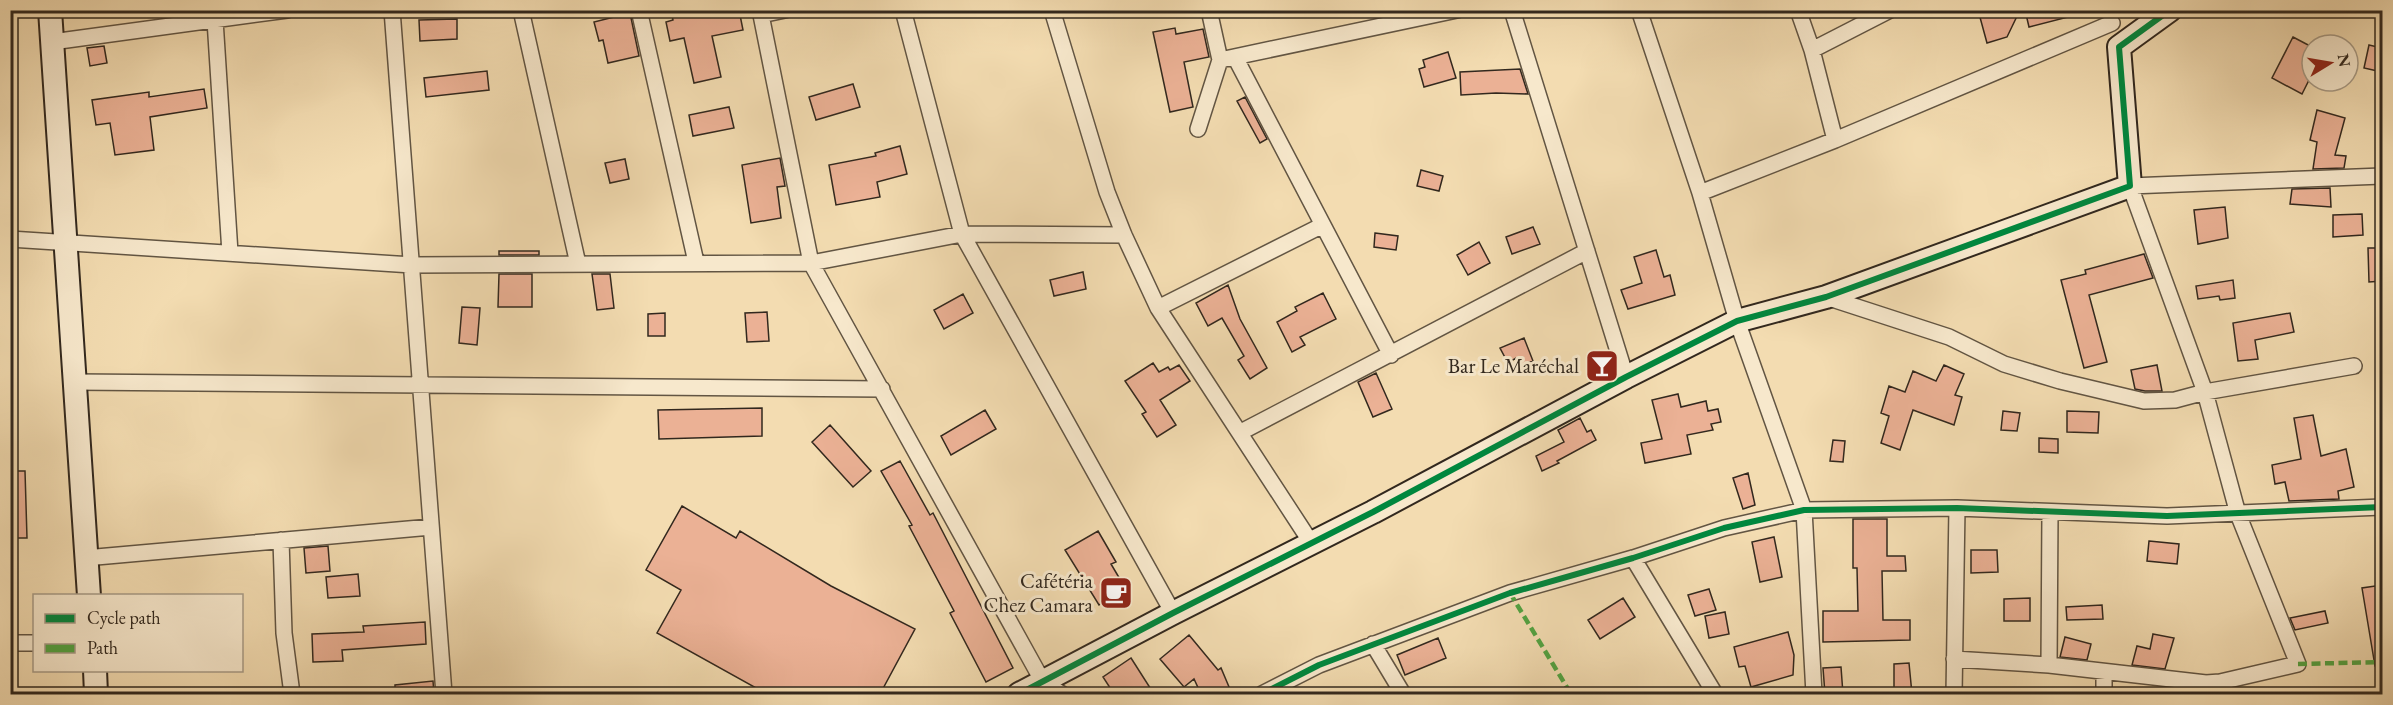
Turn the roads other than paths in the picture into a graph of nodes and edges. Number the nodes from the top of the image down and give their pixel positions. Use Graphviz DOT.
graph roads {
  1 [pos="50,10"];
  2 [pos="287,10"];
  3 [pos="392,10"];
  4 [pos="521,10"];
  5 [pos="639,10"];
  6 [pos="785,10"];
  7 [pos="903,10"];
  8 [pos="1052,10"];
  9 [pos="1209,10"];
  10 [pos="1458,10"];
  11 [pos="1512,10"];
  12 [pos="1639,10"];
  13 [pos="1798,10"];
  14 [pos="1890,10"];
  15 [pos="2170,10"];
  16 [pos="760,13"];
  17 [pos="2110,17"];
  18 [pos="214,20"];
  19 [pos="52,42"];
  20 [pos="2119,47"];
  21 [pos="1812,50"];
  22 [pos="1228,58"];
  23 [pos="1198,129"];
  24 [pos="1835,140"];
  25 [pos="2382,176"];
  26 [pos="2130,186"];
  27 [pos="1700,193"];
  28 [pos="1323,225"];
  29 [pos="962,234"];
  30 [pos="1124,235"];
  31 [pos="10,239"];
  32 [pos="64,242"];
  33 [pos="1587,251"];
  34 [pos="230,253"];
  35 [pos="696,262"];
  36 [pos="812,263"];
  37 [pos="578,264"];
  38 [pos="412,265"];
  39 [pos="1826,297"];
  40 [pos="1158,308"];
  41 [pos="1737,321"];
  42 [pos="1391,355"];
  43 [pos="2354,366"];
  44 [pos="1626,377"];
  45 [pos="74,382"];
  46 [pos="420,385"];
  47 [pos="882,389"];
  48 [pos="2205,392"];
  49 [pos="1241,432"];
  50 [pos="2382,507"];
  51 [pos="1957,508"];
  52 [pos="1804,510"];
  53 [pos="2050,512"];
  54 [pos="2238,514"];
  55 [pos="430,527"];
  56 [pos="281,540"];
  57 [pos="1312,544"];
  58 [pos="85,558"];
  59 [pos="1633,558"];
  60 [pos="89,594"];
  61 [pos="1173,613"];
  62 [pos="10,643"];
  63 [pos="33,643"];
  64 [pos="1373,644"];
  65 [pos="1954,659"];
  66 [pos="2049,665"];
  67 [pos="95,672"];
  68 [pos="2104,673"];
  69 [pos="1043,682"];
  70 [pos="96,694"];
  71 [pos="292,694"];
  72 [pos="444,694"];
  73 [pos="1019,694"];
  74 [pos="1062,694"];
  75 [pos="1262,694"];
  76 [pos="1403,694"];
  77 [pos="1715,694"];
  78 [pos="1814,694"];
  79 [pos="1954,694"];
  80 [pos="2104,694"];
  1 -- 19 [label="street"];
  2 -- 18 [label="street"];
  3 -- 38 [label="street"];
  4 -- 37 [label="street"];
  5 -- 35 [label="street"];
  6 -- 16 [label="street"];
  7 -- 29 [label="street"];
  8 -- 30 [label="street"];
  9 -- 22 [label="street"];
  10 -- 22 [label="street"];
  11 -- 33 [label="street"];
  12 -- 27 [label="street"];
  13 -- 21 [label="street"];
  14 -- 21 [label="street"];
  15 -- 20 [label="street"];
  16 -- 36 [label="street"];
  17 -- 20 [label="street"];
  17 -- 24 [label="street"];
  18 -- 19 [label="street"];
  18 -- 34 [label="street"];
  19 -- 32 [label="street"];
  20 -- 26 [label="street"];
  21 -- 24 [label="street"];
  22 -- 23 [label="street"];
  22 -- 28 [label="street"];
  24 -- 27 [label="street"];
  25 -- 26 [label="street"];
  26 -- 39 [label="street"];
  26 -- 48 [label="street"];
  27 -- 41 [label="street"];
  28 -- 40 [label="street"];
  28 -- 42 [label="street"];
  29 -- 30 [label="street"];
  29 -- 36 [label="street"];
  29 -- 61 [label="street"];
  30 -- 40 [label="street"];
  31 -- 32 [label="street"];
  32 -- 34 [label="street"];
  32 -- 45 [label="street"];
  33 -- 42 [label="street"];
  33 -- 44 [label="street"];
  34 -- 38 [label="street"];
  35 -- 36 [label="street"];
  35 -- 37 [label="street"];
  36 -- 47 [label="street"];
  37 -- 38 [label="street"];
  38 -- 46 [label="street"];
  39 -- 41 [label="street"];
  39 -- 48 [label="street"];
  40 -- 49 [label="street"];
  41 -- 44 [label="street"];
  41 -- 52 [label="street"];
  42 -- 49 [label="street"];
  43 -- 48 [label="street"];
  44 -- 57 [label="street"];
  45 -- 46 [label="street"];
  45 -- 58 [label="street"];
  46 -- 47 [label="street"];
  46 -- 55 [label="street"];
  47 -- 69 [label="street"];
  48 -- 54 [label="street"];
  49 -- 57 [label="street"];
  50 -- 54 [label="street"];
  51 -- 52 [label="street"];
  51 -- 53 [label="street"];
  51 -- 65 [label="street"];
  52 -- 59 [label="street"];
  52 -- 78 [label="street"];
  53 -- 54 [label="street"];
  53 -- 66 [label="street"];
  54 -- 68 [label="street"];
  55 -- 56 [label="street"];
  55 -- 72 [label="street"];
  56 -- 58 [label="street"];
  56 -- 71 [label="street"];
  57 -- 61 [label="street"];
  58 -- 60 [label="street"];
  59 -- 64 [label="street"];
  59 -- 77 [label="street"];
  61 -- 69 [label="street"];
  62 -- 63 [label="street"];
  64 -- 75 [label="street"];
  64 -- 76 [label="street"];
  65 -- 66 [label="street"];
  65 -- 79 [label="street"];
  66 -- 68 [label="street"];
  67 -- 70 [label="street"];
  68 -- 80 [label="street"];
  69 -- 73 [label="street"];
  69 -- 74 [label="street"];
}
